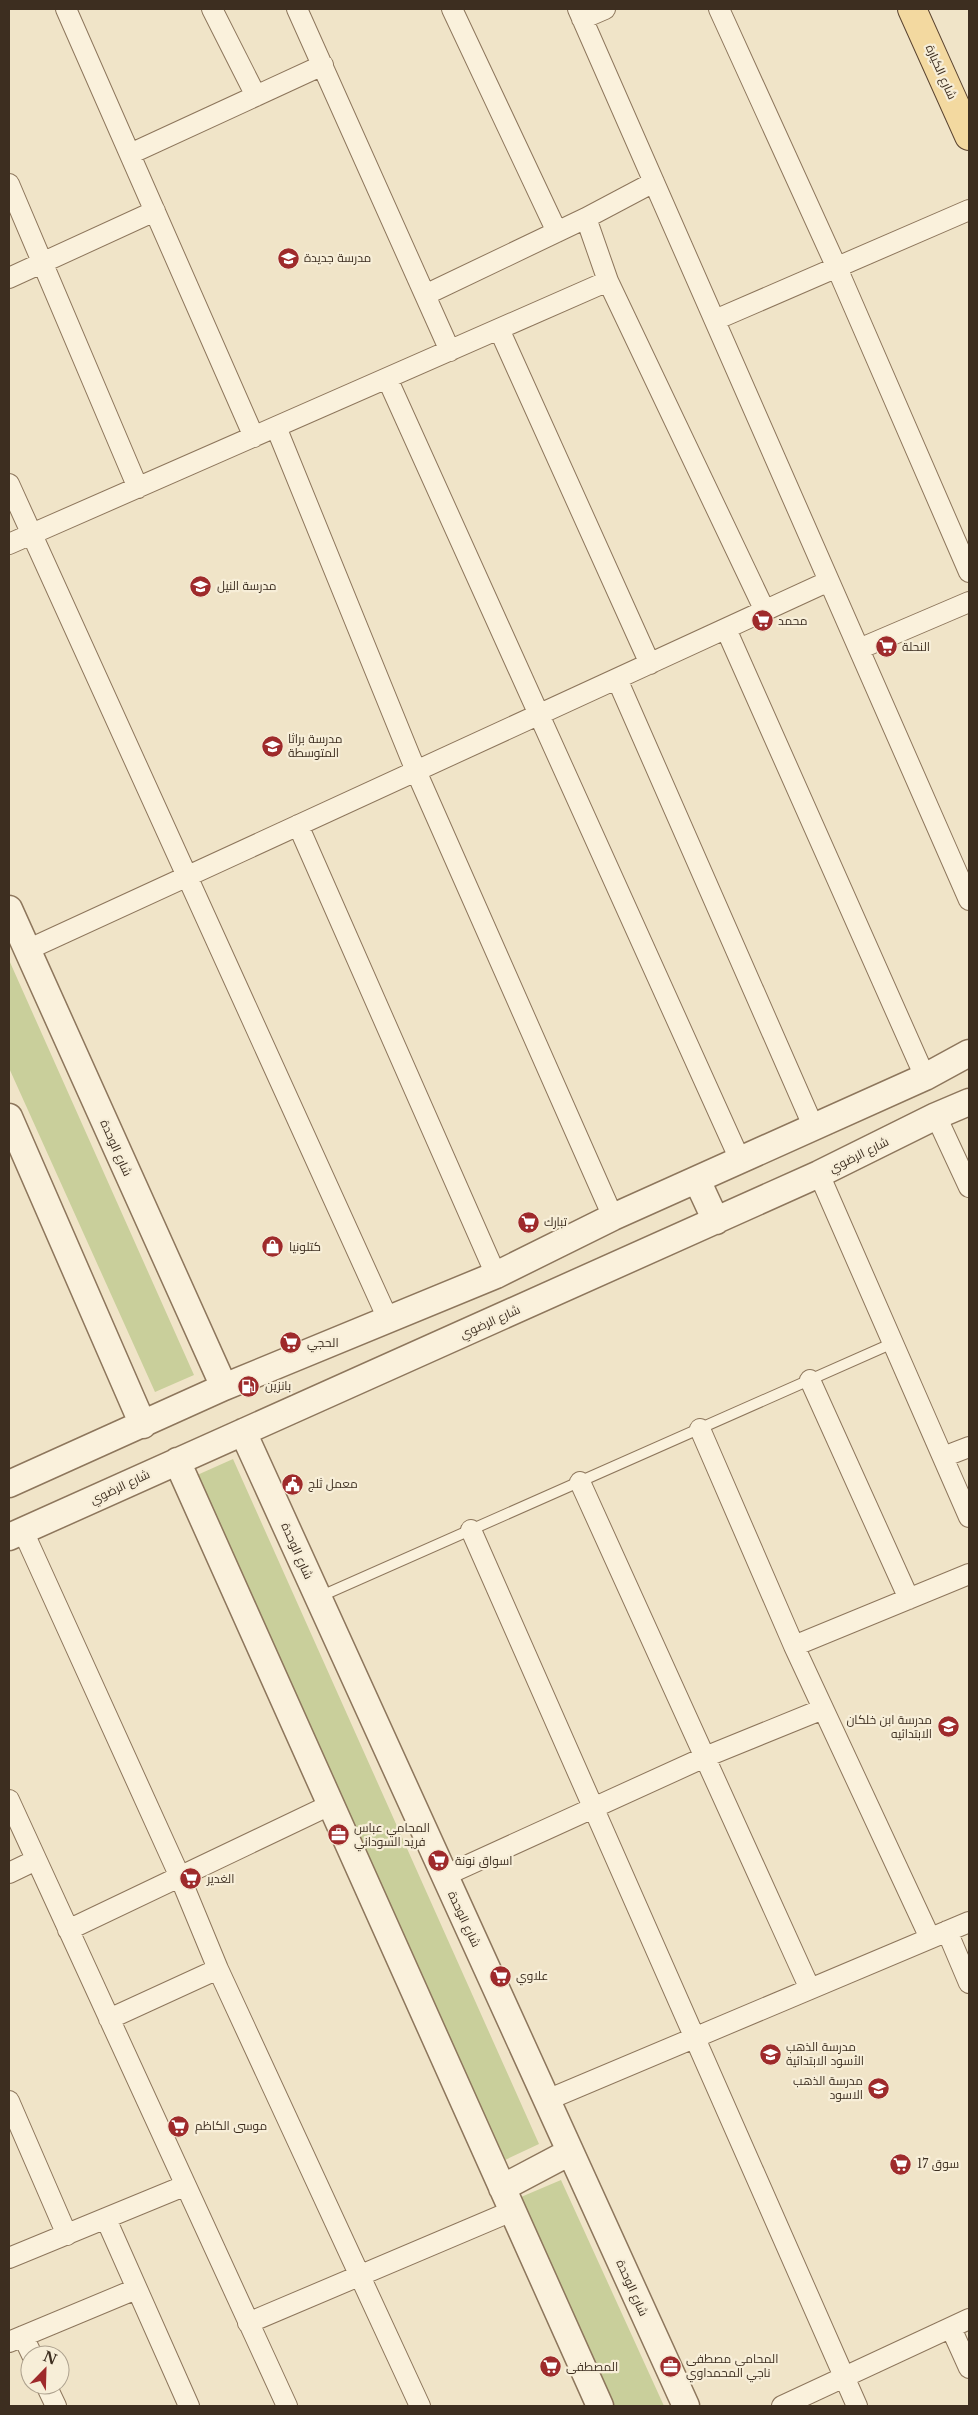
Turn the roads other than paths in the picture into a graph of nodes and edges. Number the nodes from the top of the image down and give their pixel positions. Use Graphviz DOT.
graph roads {
  1 [pos="66,9"];
  2 [pos="212,9"];
  3 [pos="297,9"];
  4 [pos="452,9"];
  5 [pos="605,9"];
  6 [pos="720,9"];
  7 [pos="912,9"];
  8 [pos="580,14"];
  9 [pos="322,65"];
  10 [pos="256,96"];
  11 [pos="969,136"];
  12 [pos="130,154"];
  13 [pos="654,182"];
  14 [pos="9,184"];
  15 [pos="969,210"];
  16 [pos="155,211"];
  17 [pos="586,218"];
  18 [pos="557,232"];
  19 [pos="42,263"];
  20 [pos="837,268"];
  21 [pos="9,278"];
  22 [pos="608,281"];
  23 [pos="425,295"];
  24 [pos="715,320"];
  25 [pos="499,329"];
  26 [pos="450,351"];
  27 [pos="387,378"];
  28 [pos="276,427"];
  29 [pos="254,437"];
  30 [pos="9,484"];
  31 [pos="138,488"];
  32 [pos="32,534"];
  33 [pos="9,544"];
  34 [pos="969,572"];
  35 [pos="829,581"];
  36 [pos="969,602"];
  37 [pos="764,611"];
  38 [pos="726,629"];
  39 [pos="859,649"];
  40 [pos="650,664"];
  41 [pos="617,679"];
  42 [pos="539,714"];
  43 [pos="416,771"];
  44 [pos="298,826"];
  45 [pos="187,876"];
  46 [pos="969,900"];
  47 [pos="9,909"];
  48 [pos="27,950"];
  49 [pos="969,1053"];
  50 [pos="925,1077"];
  51 [pos="969,1102"];
  52 [pos="936,1116"];
  53 [pos="9,1117"];
  54 [pos="814,1128"];
  55 [pos="740,1160"];
  56 [pos="819,1174"];
  57 [pos="697,1180"];
  58 [pos="969,1187"];
  59 [pos="613,1217"];
  60 [pos="716,1221"];
  61 [pos="496,1276"];
  62 [pos="388,1319"];
  63 [pos="893,1343"];
  64 [pos="810,1380"];
  65 [pos="224,1387"];
  66 [pos="143,1425"];
  67 [pos="700,1429"];
  68 [pos="243,1432"];
  69 [pos="969,1447"];
  70 [pos="943,1457"];
  71 [pos="176,1461"];
  72 [pos="580,1482"];
  73 [pos="9,1484"];
  74 [pos="969,1517"];
  75 [pos="471,1530"];
  76 [pos="16,1534"];
  77 [pos="969,1574"];
  78 [pos="318,1598"];
  79 [pos="910,1599"];
  80 [pos="794,1646"];
  81 [pos="823,1709"];
  82 [pos="705,1757"];
  83 [pos="9,1800"];
  84 [pos="330,1805"];
  85 [pos="593,1808"];
  86 [pos="36,1860"];
  87 [pos="9,1873"];
  88 [pos="444,1876"];
  89 [pos="180,1877"];
  90 [pos="969,1922"];
  91 [pos="68,1930"];
  92 [pos="939,1934"];
  93 [pos="218,1969"];
  94 [pos="969,1982"];
  95 [pos="810,1989"];
  96 [pos="109,2019"];
  97 [pos="694,2038"];
  98 [pos="547,2100"];
  99 [pos="9,2101"];
  100 [pos="570,2152"];
  101 [pos="184,2186"];
  102 [pos="507,2199"];
  103 [pos="106,2220"];
  104 [pos="67,2235"];
  105 [pos="9,2258"];
  106 [pos="360,2276"];
  107 [pos="136,2289"];
  108 [pos="969,2319"];
  109 [pos="248,2323"];
  110 [pos="950,2328"];
  111 [pos="16,2339"];
  112 [pos="969,2368"];
  113 [pos="844,2377"];
  114 [pos="189,2406"];
  115 [pos="287,2406"];
  116 [pos="420,2406"];
  117 [pos="600,2406"];
  118 [pos="686,2406"];
  119 [pos="782,2406"];
  120 [pos="857,2406"];
  1 -- 12 [label="street"];
  2 -- 10 [label="street"];
  3 -- 9 [label="street"];
  4 -- 18 [label="street"];
  5 -- 8 [label="street"];
  6 -- 20 [label="street"];
  7 -- 11 [label="main road, شارع الكيارة"];
  8 -- 13 [label="street"];
  9 -- 10 [label="street"];
  9 -- 23 [label="street"];
  10 -- 12 [label="street"];
  12 -- 16 [label="street"];
  13 -- 17 [label="street"];
  13 -- 24 [label="street"];
  14 -- 19 [label="street"];
  15 -- 20 [label="street"];
  16 -- 19 [label="street"];
  16 -- 29 [label="street"];
  17 -- 18 [label="street"];
  17 -- 22 [label="street"];
  18 -- 23 [label="street"];
  19 -- 21 [label="street"];
  19 -- 31 [label="street"];
  20 -- 24 [label="street"];
  20 -- 34 [label="street"];
  22 -- 25 [label="street"];
  22 -- 37 [label="street"];
  23 -- 26 [label="street"];
  24 -- 35 [label="street"];
  25 -- 26 [label="street"];
  25 -- 40 [label="street"];
  26 -- 27 [label="street"];
  27 -- 28 [label="street"];
  27 -- 42 [label="street"];
  28 -- 29 [label="street"];
  28 -- 43 [label="street"];
  29 -- 31 [label="street"];
  30 -- 32 [label="street"];
  31 -- 32 [label="street"];
  32 -- 33 [label="street"];
  32 -- 45 [label="street"];
  35 -- 37 [label="street"];
  35 -- 39 [label="street"];
  36 -- 39 [label="street"];
  37 -- 38 [label="street"];
  38 -- 40 [label="street"];
  38 -- 50 [label="street"];
  39 -- 46 [label="street"];
  40 -- 41 [label="street"];
  41 -- 42 [label="street"];
  41 -- 54 [label="street"];
  42 -- 43 [label="street"];
  42 -- 55 [label="street"];
  43 -- 44 [label="street"];
  43 -- 59 [label="street"];
  44 -- 45 [label="street"];
  44 -- 61 [label="street"];
  45 -- 48 [label="street"];
  45 -- 62 [label="street"];
  47 -- 48 [label="street, شارع الوحدة"];
  48 -- 65 [label="street, شارع الوحدة"];
  49 -- 50 [label="street"];
  50 -- 54 [label="street"];
  51 -- 52 [label="street, شارع الرضوي"];
  52 -- 56 [label="street, شارع الرضوي"];
  52 -- 58 [label="street"];
  53 -- 66 [label="street"];
  54 -- 55 [label="street"];
  55 -- 57 [label="street"];
  56 -- 60 [label="street, شارع الرضوي"];
  56 -- 63 [label="street"];
  57 -- 59 [label="street"];
  57 -- 60 [label="street"];
  59 -- 61 [label="street"];
  60 -- 68 [label="street, شارع الرضوي"];
  61 -- 62 [label="street"];
  62 -- 65 [label="street"];
  63 -- 64 [label="lane"];
  63 -- 70 [label="street"];
  64 -- 67 [label="lane"];
  64 -- 79 [label="street"];
  65 -- 66 [label="street"];
  66 -- 73 [label="street"];
  67 -- 72 [label="lane"];
  67 -- 80 [label="street"];
  68 -- 71 [label="street, شارع الرضوي"];
  68 -- 78 [label="street, شارع الوحدة"];
  69 -- 70 [label="street"];
  70 -- 74 [label="street"];
  71 -- 76 [label="street, شارع الرضوي"];
  71 -- 84 [label="street"];
  72 -- 75 [label="lane"];
  72 -- 82 [label="street"];
  75 -- 78 [label="lane"];
  75 -- 85 [label="street"];
  76 -- 89 [label="street"];
  77 -- 79 [label="street"];
  78 -- 88 [label="street, شارع الوحدة"];
  79 -- 80 [label="street"];
  80 -- 81 [label="street"];
  81 -- 82 [label="street"];
  81 -- 92 [label="street"];
  82 -- 85 [label="street"];
  82 -- 95 [label="street"];
  83 -- 86 [label="street"];
  84 -- 89 [label="street"];
  84 -- 102 [label="street"];
  85 -- 88 [label="street"];
  85 -- 97 [label="street"];
  86 -- 87 [label="street"];
  86 -- 91 [label="street"];
  88 -- 98 [label="street, شارع الوحدة"];
  89 -- 91 [label="street"];
  89 -- 93 [label="street"];
  90 -- 92 [label="street"];
  91 -- 96 [label="street"];
  92 -- 94 [label="street"];
  92 -- 95 [label="street"];
  93 -- 96 [label="street"];
  93 -- 106 [label="street"];
  95 -- 97 [label="street"];
  96 -- 101 [label="street"];
  97 -- 98 [label="street"];
  97 -- 113 [label="street"];
  98 -- 100 [label="street, شارع الوحدة"];
  99 -- 104 [label="street"];
  100 -- 102 [label="street"];
  100 -- 118 [label="street, شارع الوحدة"];
  101 -- 103 [label="street"];
  101 -- 109 [label="street"];
  102 -- 106 [label="street"];
  102 -- 117 [label="street"];
  103 -- 104 [label="street"];
  103 -- 107 [label="street"];
  104 -- 105 [label="street"];
  106 -- 109 [label="street"];
  106 -- 116 [label="street"];
  107 -- 111 [label="street"];
  107 -- 114 [label="street"];
  108 -- 110 [label="street"];
  109 -- 115 [label="street"];
  110 -- 112 [label="street"];
  110 -- 113 [label="street"];
  113 -- 119 [label="street"];
  113 -- 120 [label="street"];
}
